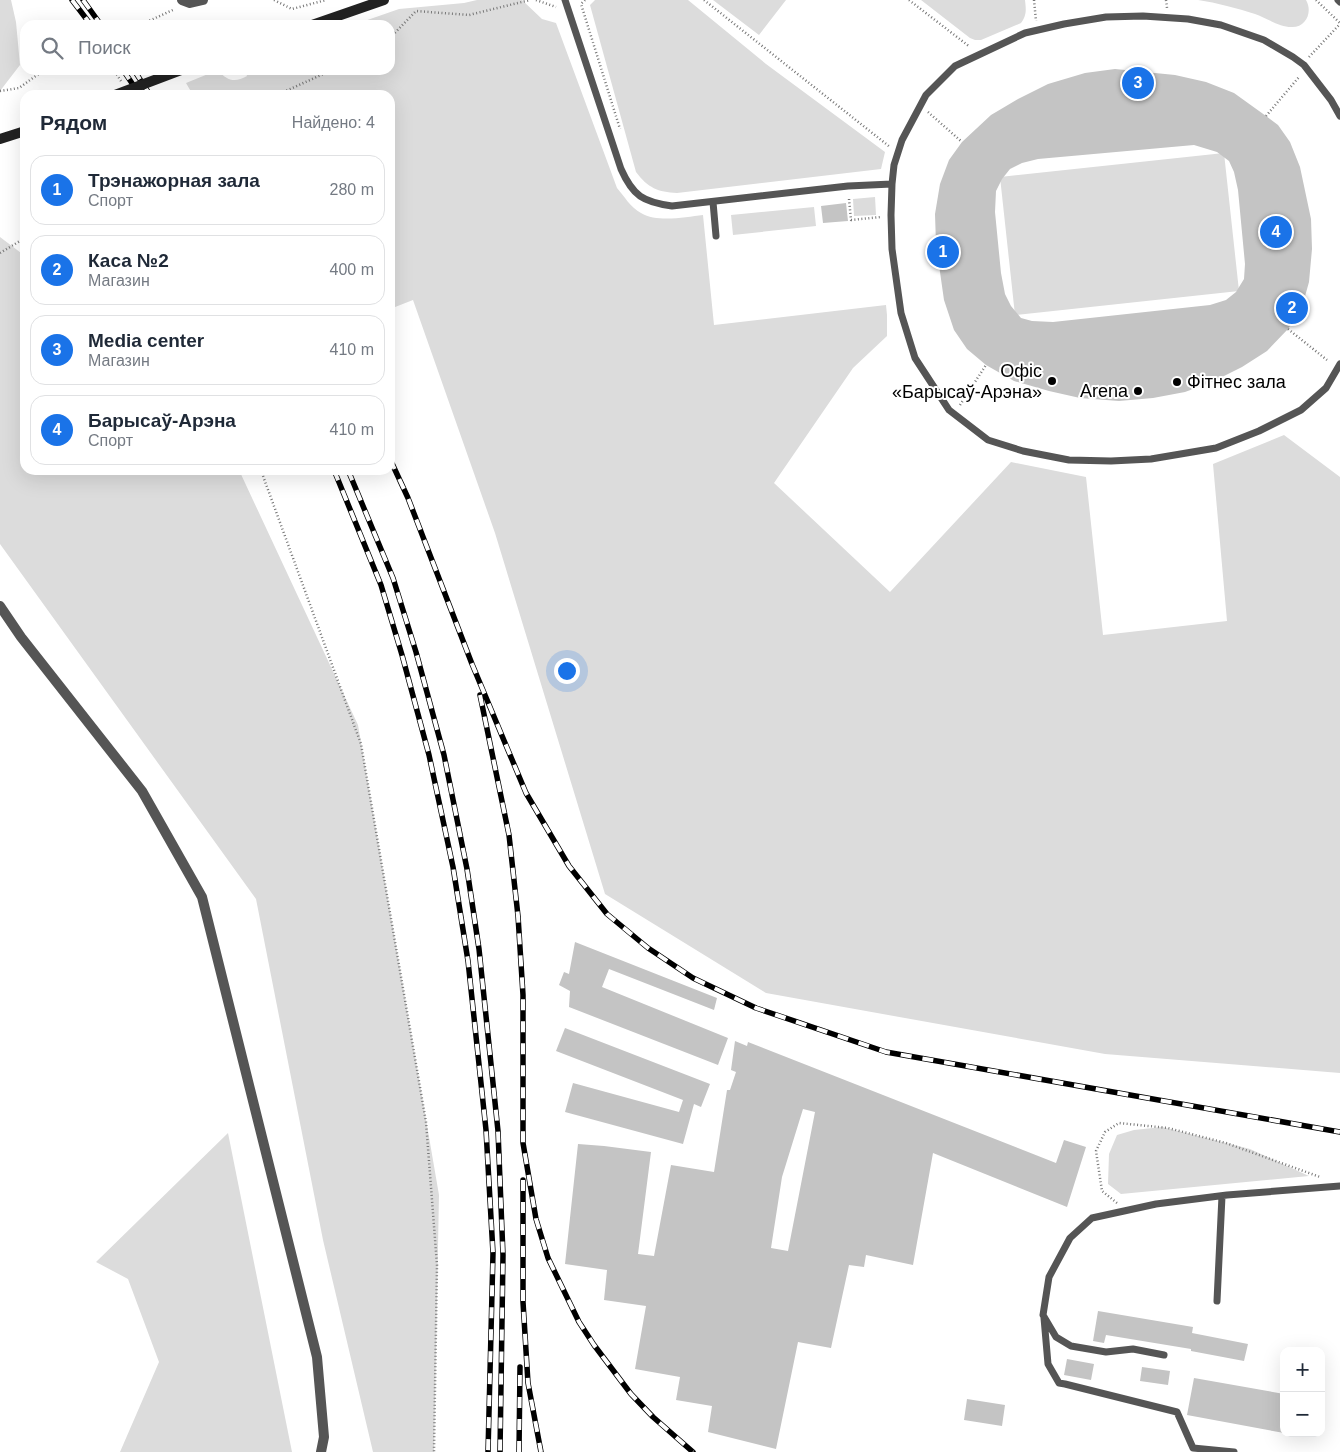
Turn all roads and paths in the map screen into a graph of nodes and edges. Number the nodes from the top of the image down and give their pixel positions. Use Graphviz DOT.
graph roads {
  1 [pos="203,0"];
  2 [pos="274,0"];
  3 [pos="326,0"];
  4 [pos="384,0"];
  5 [pos="530,0"];
  6 [pos="536,0"];
  7 [pos="565,0"];
  8 [pos="585,0"];
  9 [pos="704,0"];
  10 [pos="909,0"];
  11 [pos="1034,0"];
  12 [pos="1166,0"];
  13 [pos="1316,0"];
  14 [pos="186,1"];
  15 [pos="557,7"];
  16 [pos="1167,8"];
  17 [pos="150,20"];
  18 [pos="326,20"];
  19 [pos="1036,22"];
  20 [pos="1340,23"];
  21 [pos="395,33"];
  22 [pos="970,47"];
  23 [pos="1309,57"];
  24 [pos="37,75"];
  25 [pos="168,75"];
  26 [pos="321,75"];
  27 [pos="1299,77"];
  28 [pos="128,90"];
  29 [pos="288,90"];
  30 [pos="0,91"];
  31 [pos="928,112"];
  32 [pos="1266,116"];
  33 [pos="1340,116"];
  34 [pos="620,131"];
  35 [pos="20,133"];
  36 [pos="0,139"];
  37 [pos="962,142"];
  38 [pos="892,148"];
  39 [pos="892,184"];
  40 [pos="849,200"];
  41 [pos="713,202"];
  42 [pos="883,217"];
  43 [pos="716,236"];
  44 [pos="20,241"];
  45 [pos="0,254"];
  46 [pos="1288,330"];
  47 [pos="1328,360"];
  48 [pos="1340,364"];
  49 [pos="986,365"];
  50 [pos="960,405"];
  51 [pos="263,476"];
  52 [pos="0,606"];
  53 [pos="1321,1177"];
  54 [pos="1340,1186"];
  55 [pos="1222,1196"];
  56 [pos="1126,1210"];
  57 [pos="1217,1301"];
  58 [pos="1043,1316"];
  59 [pos="1164,1355"];
  60 [pos="321,1452"];
  61 [pos="434,1452"];
  62 [pos="1234,1452"];
  1 -- 14 [label="street"];
  2 -- 3 [label="path"];
  4 -- 18 [label="street"];
  5 -- 21 [label="path"];
  6 -- 15 [label="path"];
  7 -- 41 [label="lane"];
  8 -- 34 [label="path"];
  9 -- 38 [label="path"];
  10 -- 22 [label="path"];
  11 -- 19 [label="path"];
  12 -- 16 [label="path"];
  13 -- 20 [label="path"];
  14 -- 17 [label="path"];
  20 -- 23 [label="path"];
  24 -- 30 [label="path"];
  25 -- 28 [label="street, bridge"];
  26 -- 29 [label="path"];
  27 -- 32 [label="path"];
  31 -- 37 [label="path"];
  33 -- 39 [label="lane"];
  35 -- 36 [label="street"];
  39 -- 41 [label="lane"];
  39 -- 48 [label="lane"];
  40 -- 42 [label="path"];
  41 -- 43 [label="lane"];
  44 -- 45 [label="path"];
  46 -- 47 [label="path"];
  49 -- 50 [label="path"];
  51 -- 61 [label="path"];
  52 -- 60 [label="street"];
  53 -- 56 [label="path"];
  54 -- 55 [label="lane"];
  55 -- 56 [label="lane"];
  55 -- 57 [label="lane"];
  56 -- 58 [label="lane"];
  58 -- 59 [label="lane"];
  58 -- 62 [label="lane"];
}
